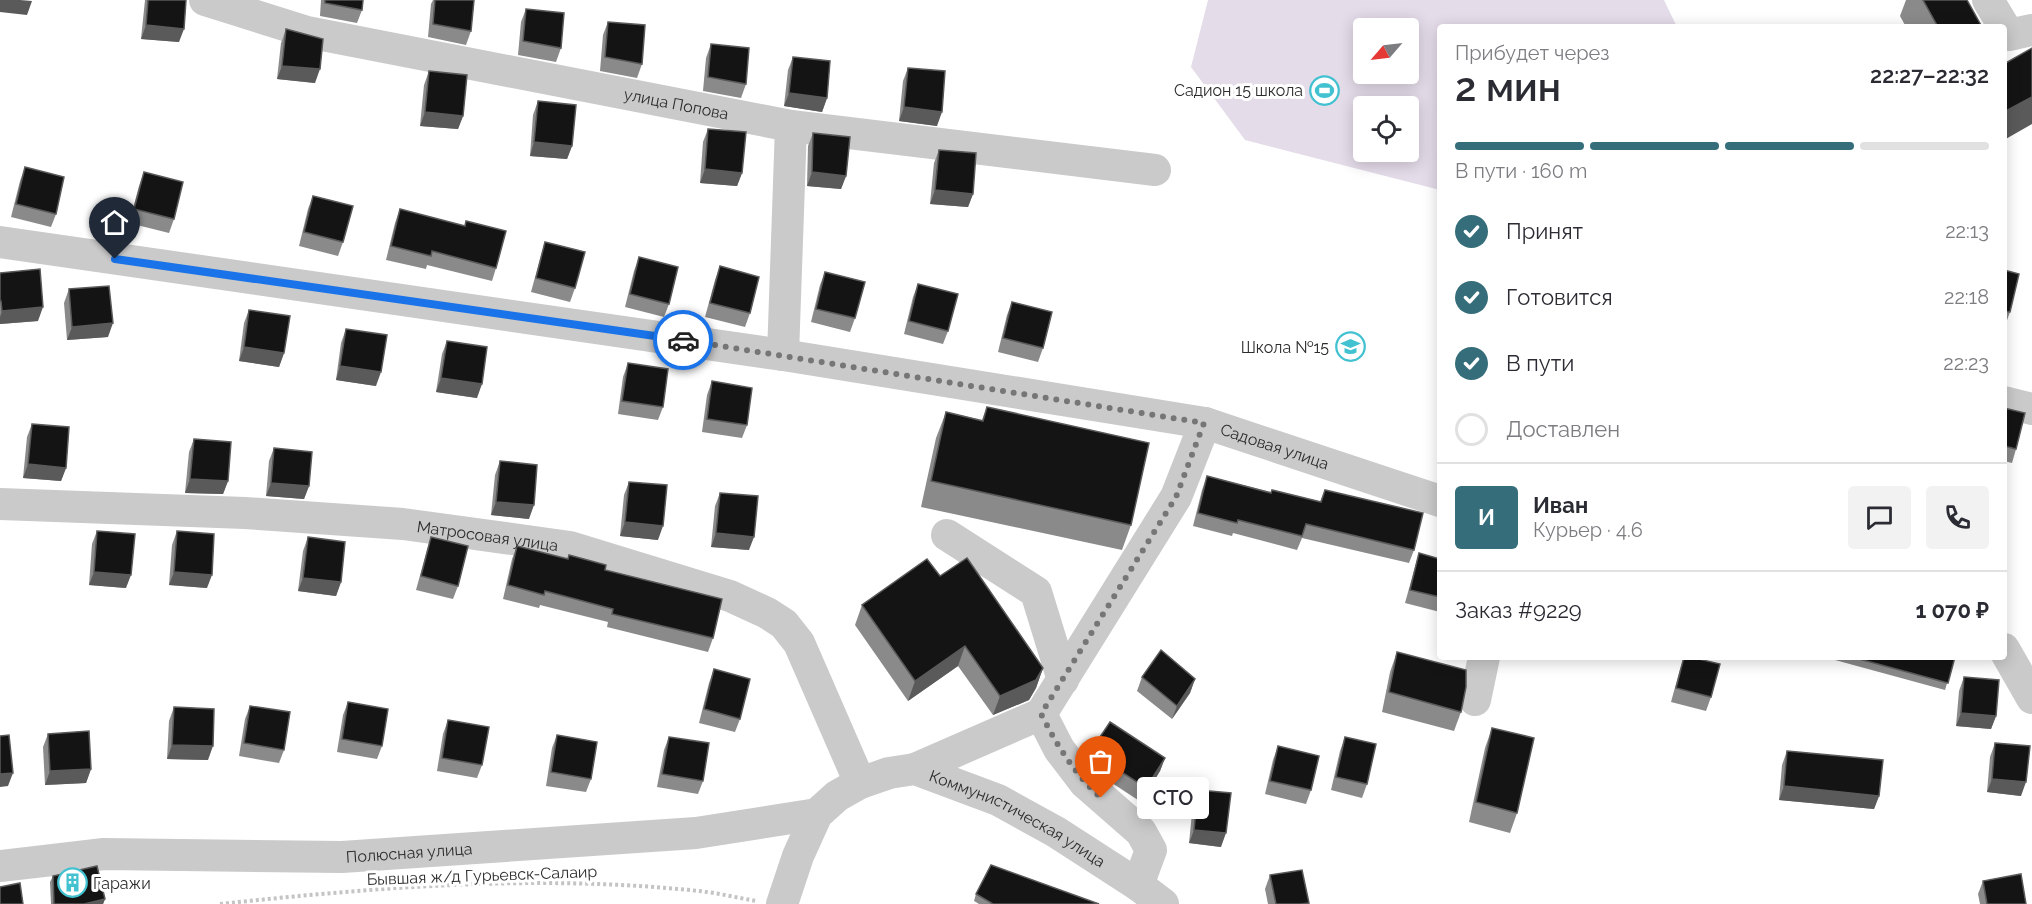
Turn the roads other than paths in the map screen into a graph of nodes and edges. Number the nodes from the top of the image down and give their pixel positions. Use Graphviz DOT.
graph roads {
  1 [pos="205,0"];
  2 [pos="1988,0"];
  3 [pos="256,8"];
  4 [pos="2002,24"];
  5 [pos="2032,30"];
  6 [pos="2007,32"];
  7 [pos="791,126"];
  8 [pos="1155,170"];
  9 [pos="0,242"];
  10 [pos="783,355"];
  11 [pos="2007,403"];
  12 [pos="2032,409"];
  13 [pos="1204,423"];
  14 [pos="1437,500"];
  15 [pos="0,504"];
  16 [pos="947,535"];
  17 [pos="2014,649"];
  18 [pos="1484,660"];
  19 [pos="1063,680"];
  20 [pos="2032,698"];
  21 [pos="1475,700"];
  22 [pos="1041,714"];
  23 [pos="915,769"];
  24 [pos="860,783"];
  25 [pos="817,814"];
  26 [pos="0,866"];
  27 [pos="1138,885"];
  28 [pos="773,903"];
  29 [pos="1163,904"];
  1 -- 3 [label="street, улица Попова"];
  2 -- 4 [label="street"];
  3 -- 7 [label="street, улица Попова"];
  5 -- 6 [label="street"];
  7 -- 8 [label="street, улица Попова"];
  7 -- 10 [label="street"];
  9 -- 10 [label="street, Садовая улица"];
  10 -- 13 [label="street, Садовая улица"];
  11 -- 12 [label="street"];
  13 -- 14 [label="street, Садовая улица"];
  13 -- 19 [label="street"];
  15 -- 24 [label="street, Матросовая улица"];
  16 -- 19 [label="street"];
  17 -- 20 [label="street"];
  18 -- 21 [label="street"];
  19 -- 22 [label="street"];
  22 -- 23 [label="street"];
  22 -- 27 [label="street"];
  23 -- 24 [label="street, Коммунистическая улица"];
  23 -- 27 [label="street, Коммунистическая улица"];
  24 -- 25 [label="street, Коммунистическая улица"];
  25 -- 26 [label="street, Полюсная улица"];
  25 -- 28 [label="street"];
  27 -- 29 [label="street, Коммунистическая улица"];
}
